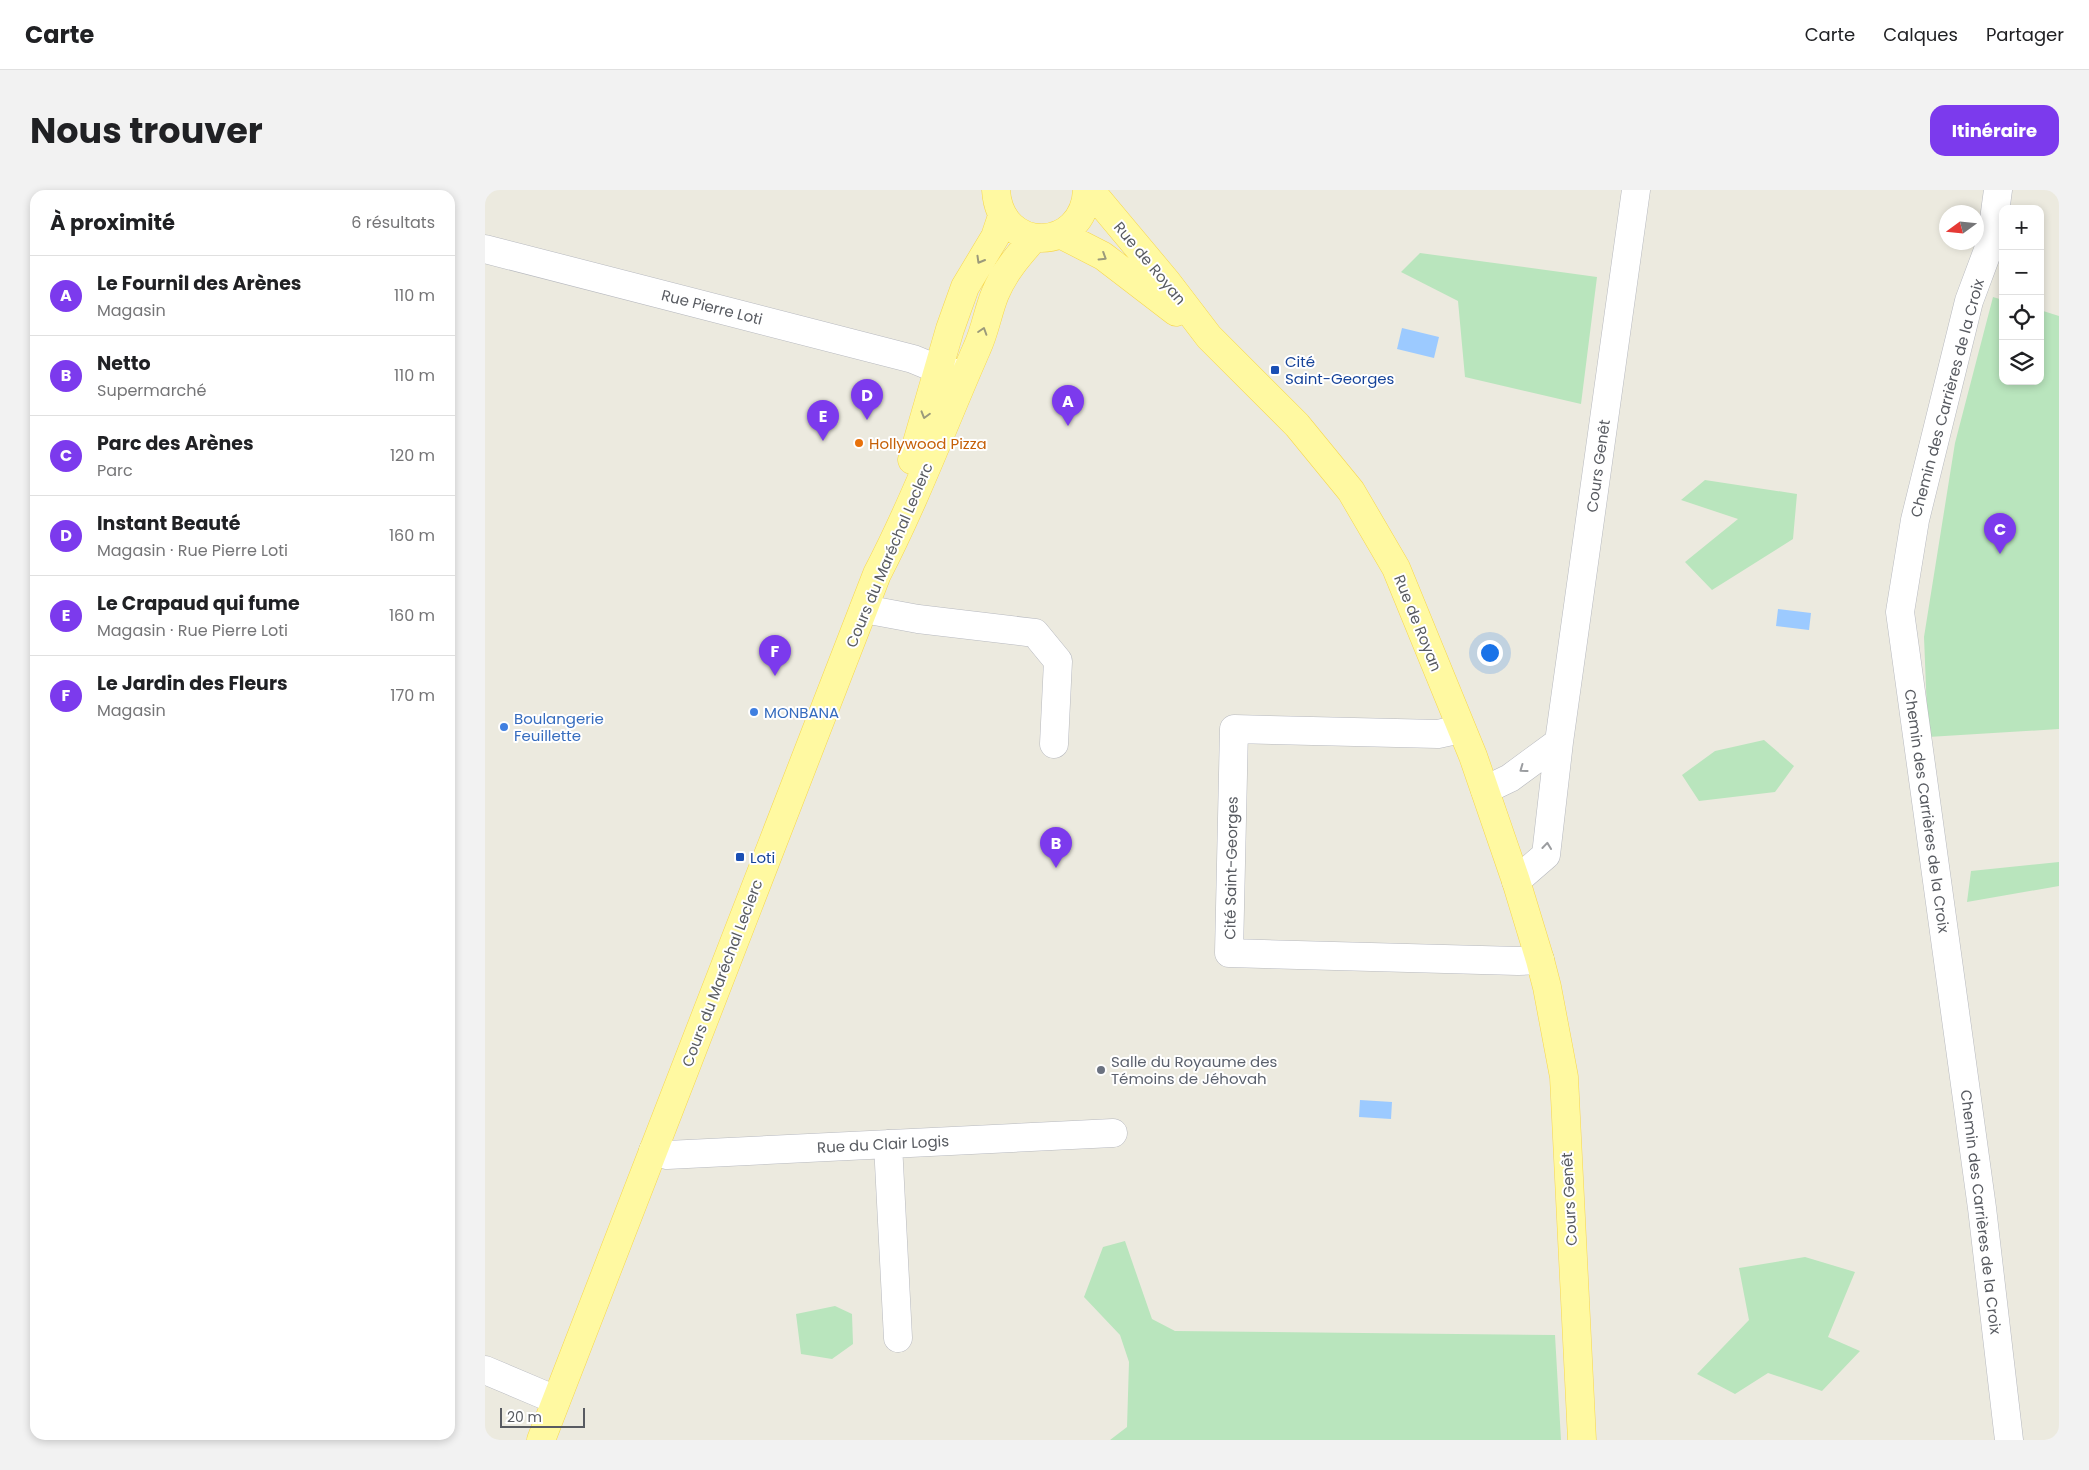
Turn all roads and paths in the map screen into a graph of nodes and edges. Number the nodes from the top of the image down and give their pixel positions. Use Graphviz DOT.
graph roads {
  1 [pos="996,190"];
  2 [pos="1088,190"];
  3 [pos="1636,190"];
  4 [pos="1998,190"];
  5 [pos="1002,216"];
  6 [pos="1047,236"];
  7 [pos="485,249"];
  8 [pos="1209,337"];
  9 [pos="938,368"];
  10 [pos="965,376"];
  11 [pos="877,574"];
  12 [pos="864,609"];
  13 [pos="1461,729"];
  14 [pos="1559,742"];
  15 [pos="1054,744"];
  16 [pos="1485,790"];
  17 [pos="1516,881"];
  18 [pos="1540,960"];
  19 [pos="1113,1133"];
  20 [pos="889,1144"];
  21 [pos="653,1151"];
  22 [pos="898,1338"];
  23 [pos="485,1370"];
  24 [pos="556,1400"];
  25 [pos="541,1440"];
  26 [pos="1582,1440"];
  27 [pos="2009,1440"];
  1 -- 5 [label="main road"];
  2 -- 6 [label="main road, Cours du Maréchal Leclerc"];
  2 -- 8 [label="main road, Rue de Royan"];
  3 -- 14 [label="street, Cours Genêt"];
  4 -- 27 [label="street, Chemin des Carrières de la Croix"];
  5 -- 6 [label="main road, Rue de Royan"];
  5 -- 9 [label="main road, one-way"];
  6 -- 8 [label="main road, Rue de Royan, one-way"];
  10 -- 6 [label="main road, Cours du Maréchal Leclerc, one-way"];
  7 -- 9 [label="street, Rue Pierre Loti"];
  8 -- 13 [label="main road, Rue de Royan"];
  9 -- 10 [label="street, Rue Pierre Loti"];
  9 -- 11 [label="main road, one-way"];
  10 -- 11 [label="main road, Cours du Maréchal Leclerc"];
  11 -- 12 [label="main road, Cours du Maréchal Leclerc"];
  12 -- 15 [label="street"];
  12 -- 21 [label="main road, Cours du Maréchal Leclerc"];
  13 -- 16 [label="main road, Rue de Royan"];
  13 -- 18 [label="street, Cité Saint-Georges"];
  14 -- 16 [label="street, one-way"];
  17 -- 14 [label="street, Cours Genêt, one-way"];
  16 -- 17 [label="main road, Rue de Royan"];
  17 -- 18 [label="main road, Rue de Royan"];
  18 -- 26 [label="main road, Cours Genêt"];
  19 -- 20 [label="street, Rue du Clair Logis"];
  20 -- 21 [label="street, Rue du Clair Logis"];
  20 -- 22 [label="street"];
  21 -- 24 [label="main road, Cours du Maréchal Leclerc"];
  23 -- 24 [label="street"];
  24 -- 25 [label="main road, Cours du Maréchal Leclerc"];
}
